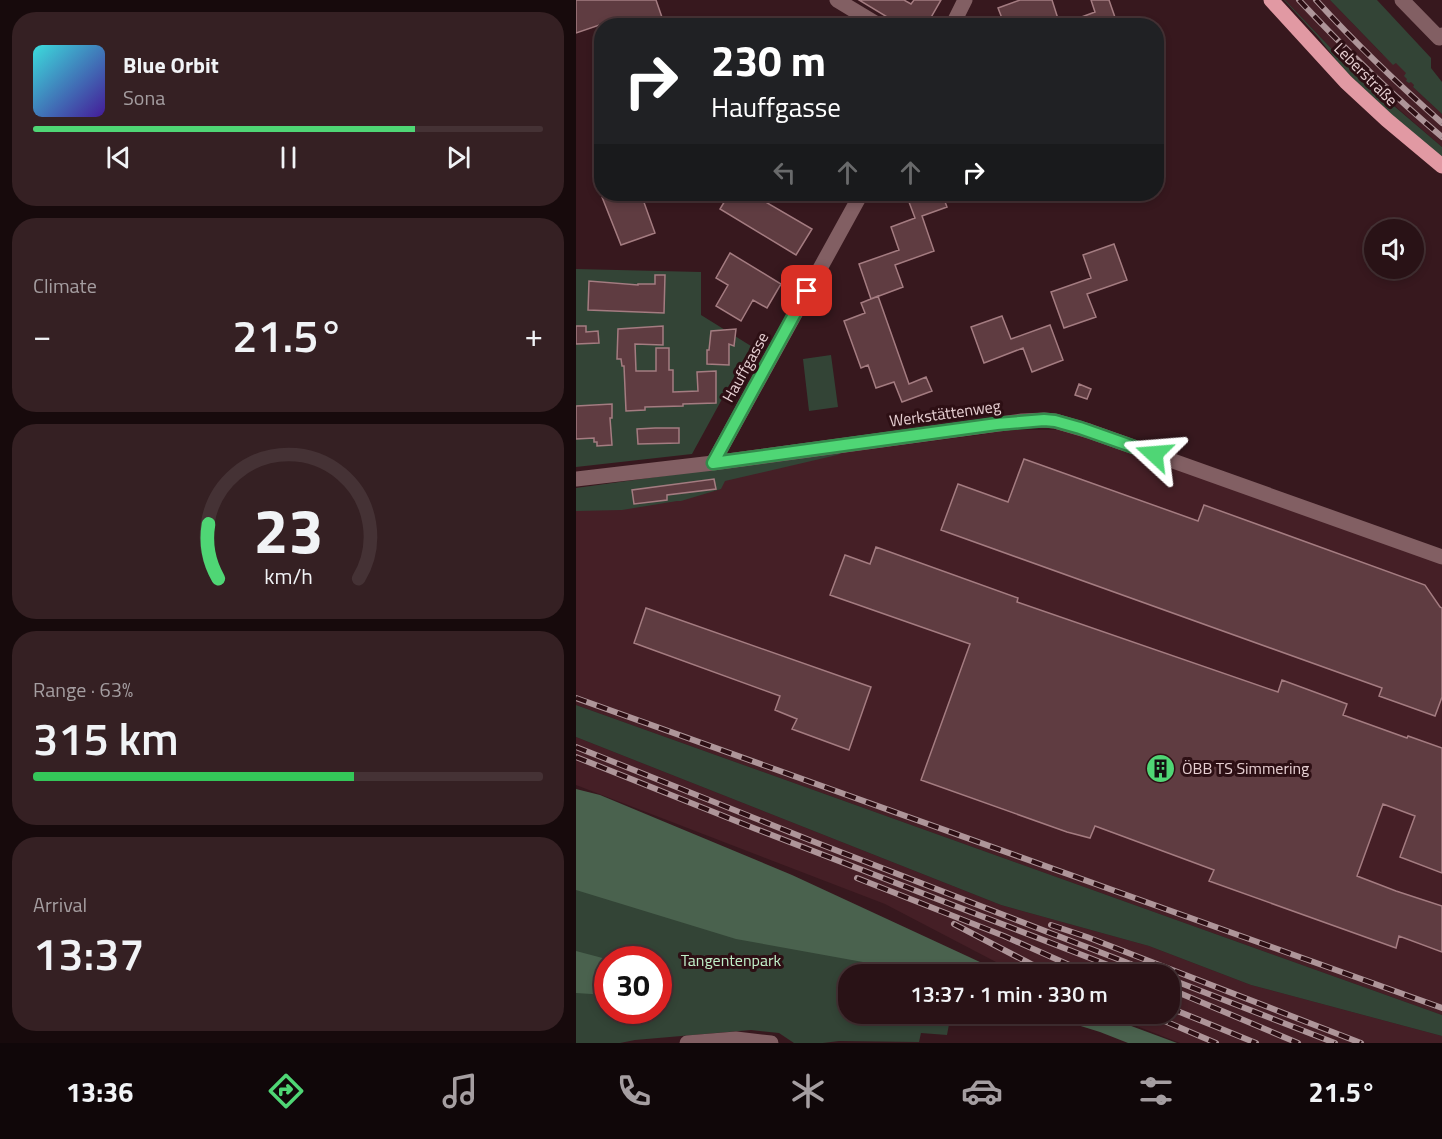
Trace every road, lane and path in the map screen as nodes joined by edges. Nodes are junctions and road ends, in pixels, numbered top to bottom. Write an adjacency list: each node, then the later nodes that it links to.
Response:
1 (837, 0): 5 (street)
2 (965, 0): 6 (street)
3 (1271, 0): 8 (main road, Leberstraße)
4 (1402, 0): 7 (street)
5 (867, 18)
6 (956, 18)
7 (1440, 37)
8 (1442, 166)
9 (857, 201): 10 (street, Hauffgasse)
10 (713, 463): 11 (street, Werkstättenweg); 12 (street, Werkstättenweg)
11 (576, 479)
12 (1442, 556)
13 (687, 1043): 14 (street)
14 (771, 1043)

